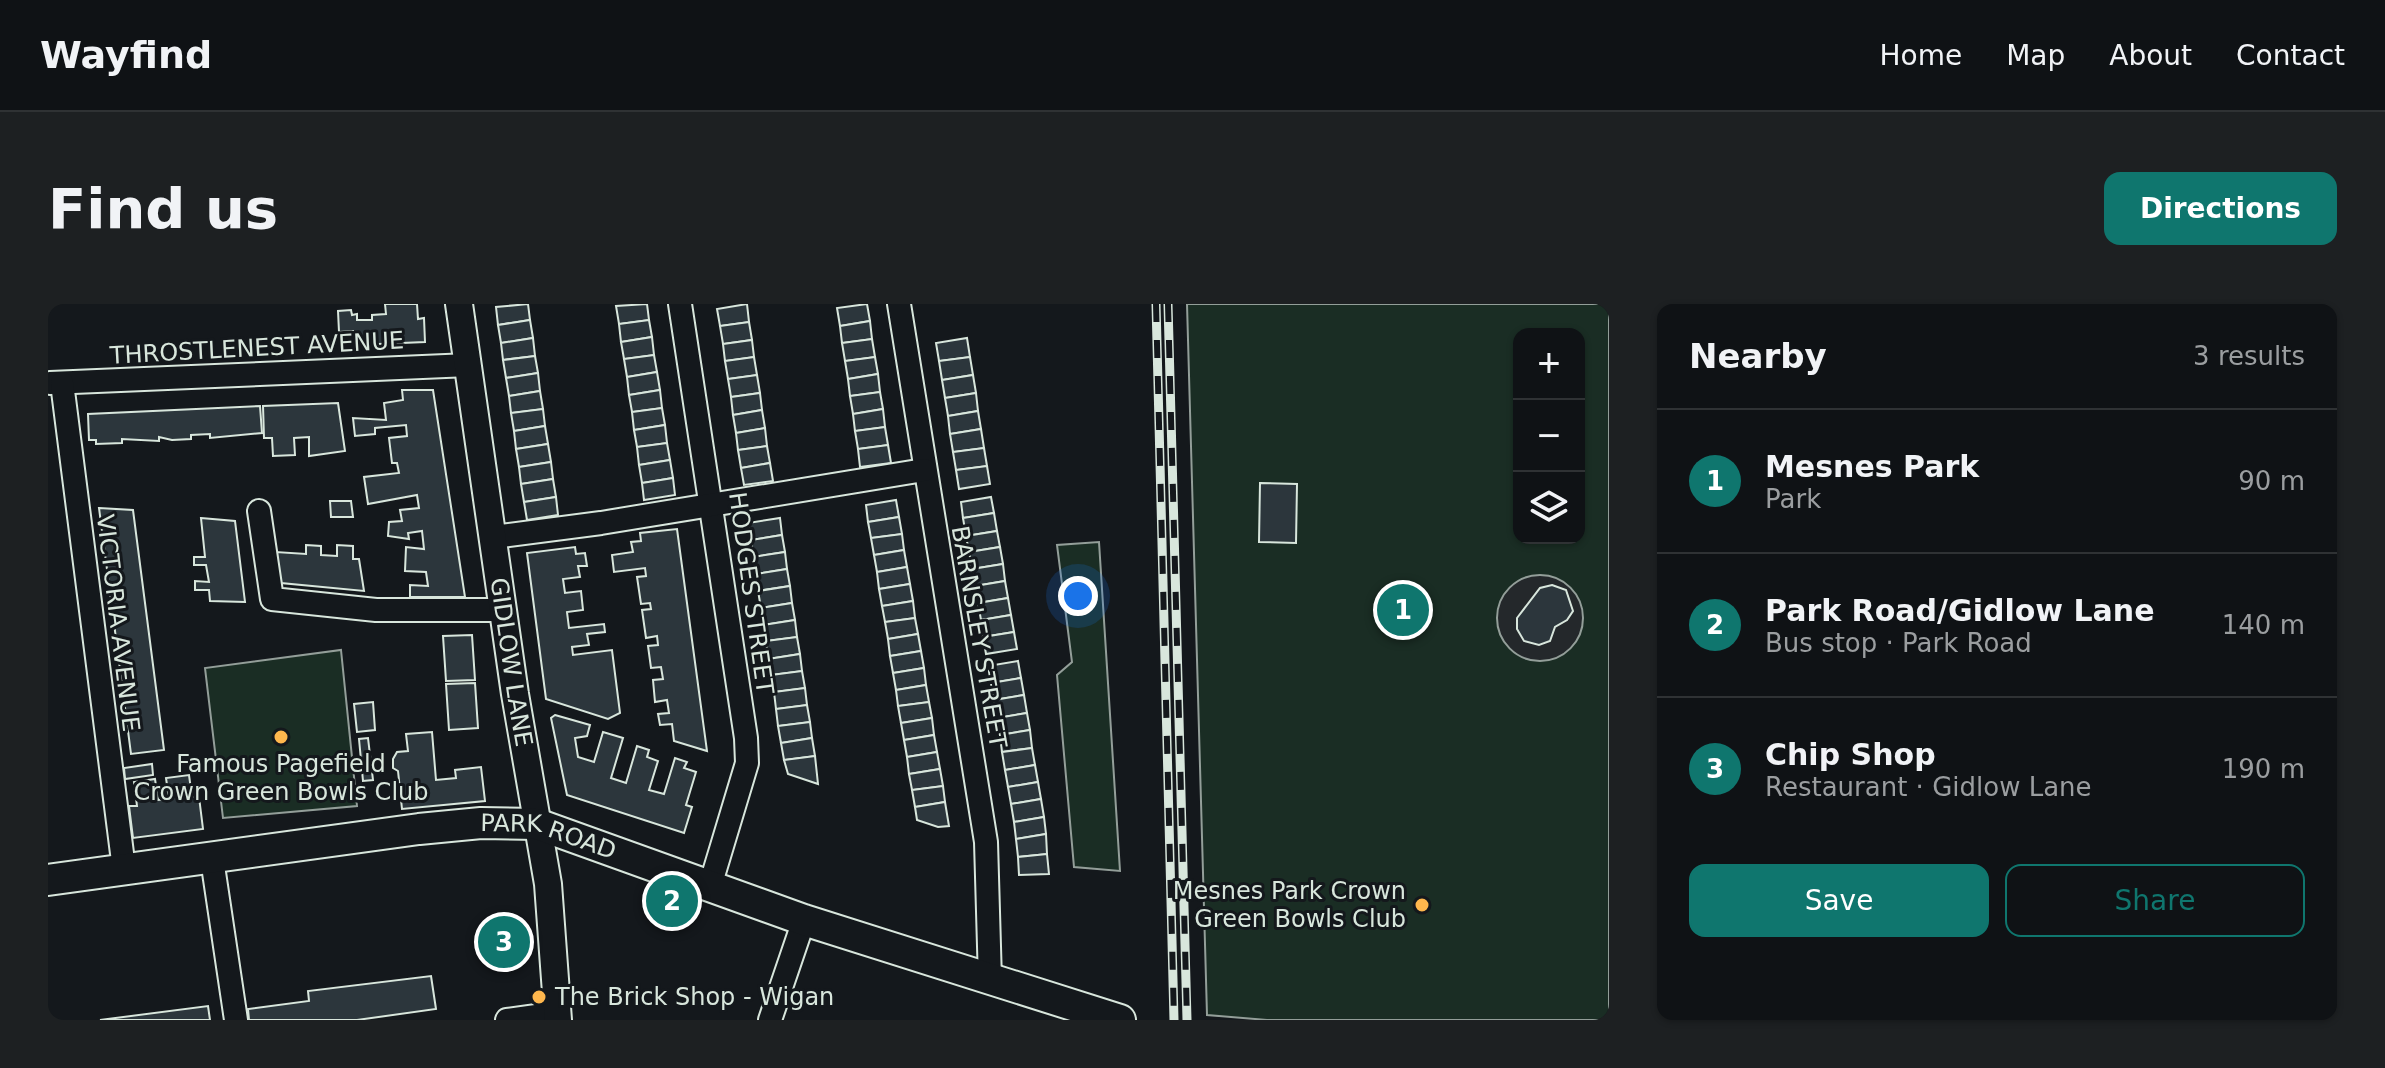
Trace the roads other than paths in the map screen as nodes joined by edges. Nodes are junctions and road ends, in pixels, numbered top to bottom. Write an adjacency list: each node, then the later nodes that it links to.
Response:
1 (459, 304): 4 (street, GIDLOW LANE)
2 (680, 304): 7 (street, HODGES STREET)
3 (899, 304): 6 (street, BARNSLEY STREET)
4 (469, 365): 5 (street, THROSTLENEST AVENUE); 9 (street, GIDLOW LANE)
5 (55, 383): 13 (street, VICTORIA AVENUE)
6 (924, 470): 7 (street); 17 (street, BARNSLEY STREET)
7 (713, 504): 9 (street); 15 (street, HODGES STREET)
8 (259, 511): 10 (street)
9 (493, 537): 10 (street, GIDLOW LANE)
10 (503, 610): 11 (street, GIDLOW LANE)
11 (537, 824): 12 (main road, PARK ROAD); 15 (main road, PARK ROAD); 18 (street, GIDLOW LANE)
12 (212, 859): 13 (main road, PARK ROAD); 19 (street)
13 (124, 869): 14 (main road, PARK ROAD)
14 (48, 880)
15 (710, 886): 16 (main road, PARK ROAD)
16 (804, 920): 17 (main road, PARK ROAD); 21 (street)
17 (990, 981): 22 (main road, PARK ROAD)
18 (558, 1016): 20 (street)
19 (236, 1020)
20 (507, 1020)
21 (770, 1020)
22 (1120, 1020)

